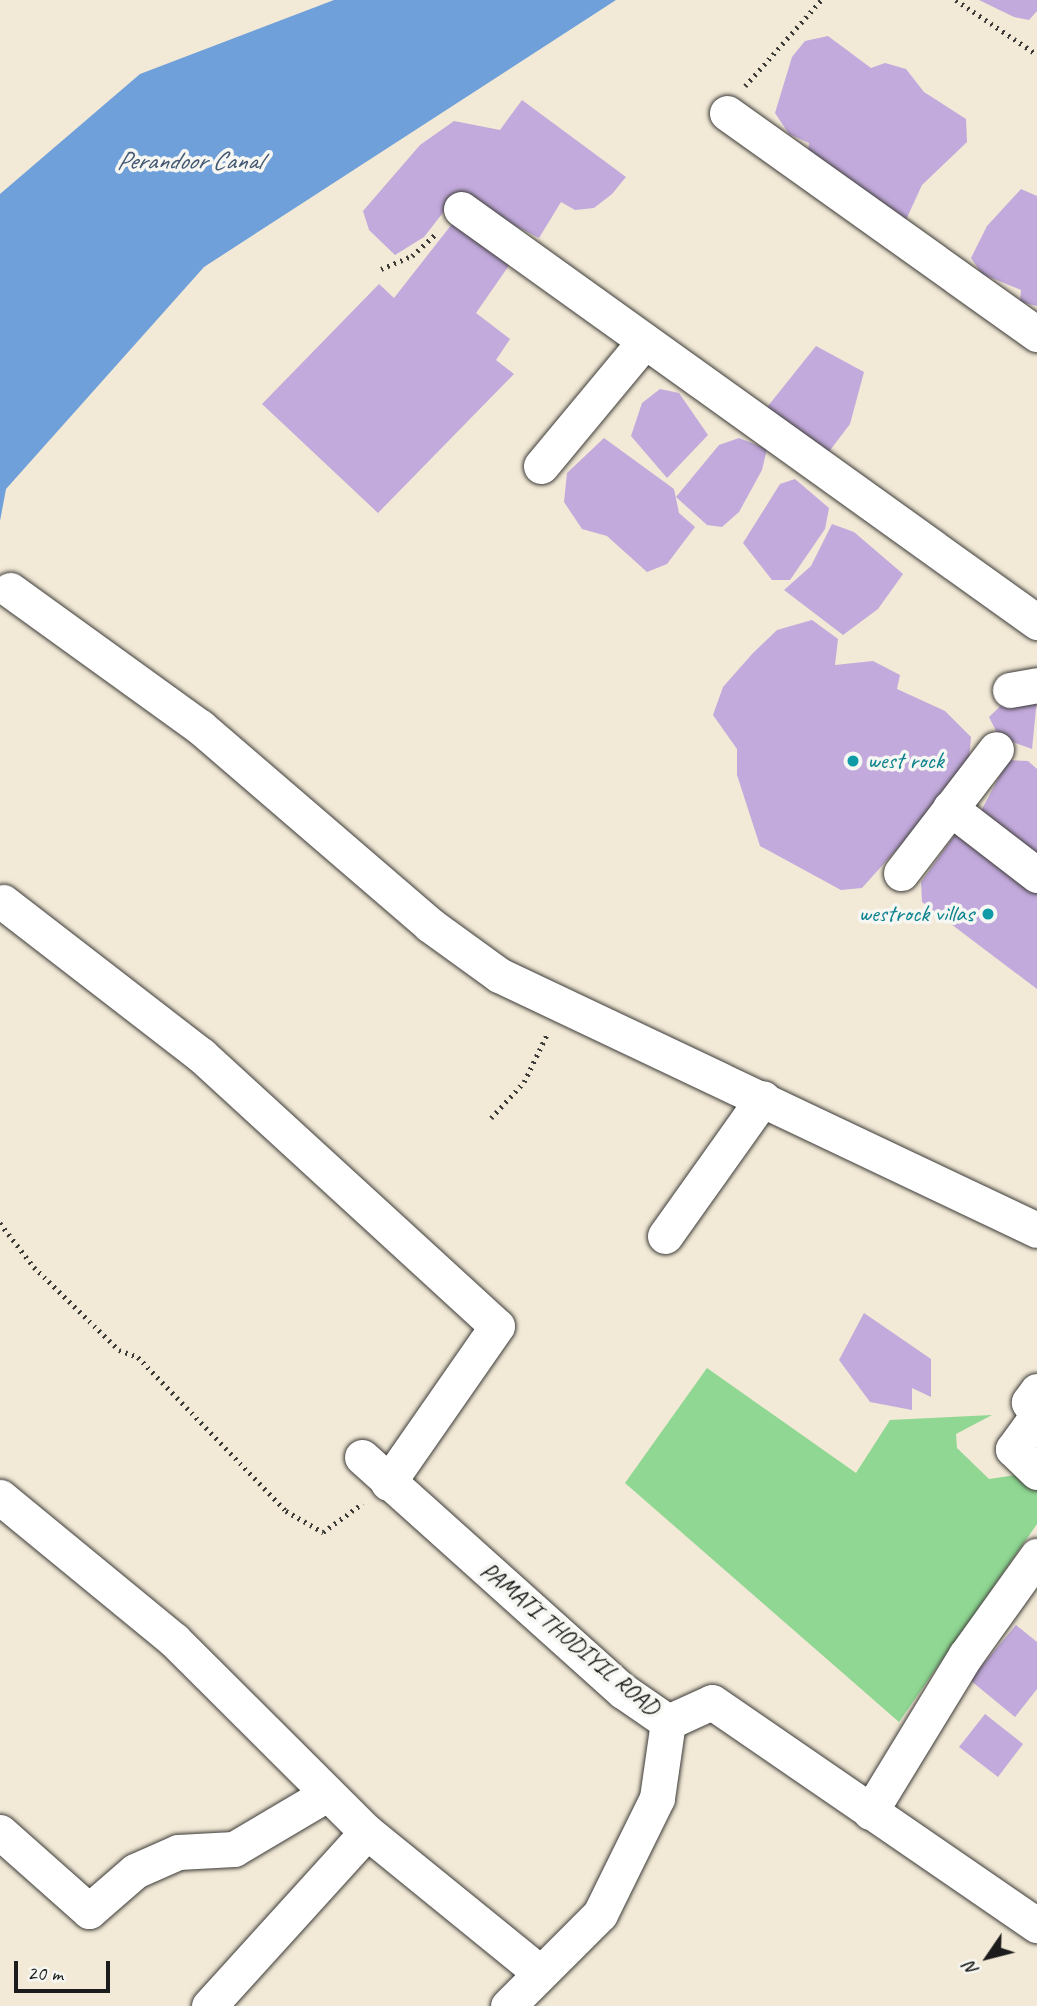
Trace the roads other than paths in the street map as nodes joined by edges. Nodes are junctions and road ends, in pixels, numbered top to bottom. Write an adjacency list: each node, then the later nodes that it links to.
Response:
1 (727, 113): 3 (street)
2 (461, 209): 4 (street)
3 (1037, 334)
4 (644, 342): 5 (street); 7 (street)
5 (541, 466)
6 (10, 590): 13 (street)
7 (1037, 622)
8 (996, 749): 9 (street)
9 (950, 808): 10 (street); 11 (street)
10 (901, 873)
11 (1037, 874)
12 (3, 902): 19 (street)
13 (763, 1098): 14 (street); 15 (street)
14 (1037, 1230)
15 (665, 1236)
16 (1037, 1391): 18 (street)
17 (362, 1457): 19 (street, PAMATI THODIYIL ROAD)
18 (1037, 1472)
19 (388, 1483): 22 (street, PAMATI THODIYIL ROAD)
20 (0, 1497): 23 (street)
21 (1037, 1556): 24 (street)
22 (668, 1722): 24 (street, PAMATI THODIYIL ROAD); 28 (street)
23 (327, 1794): 25 (street); 26 (street)
24 (870, 1812): 27 (street, PAMATI THODIYIL ROAD)
25 (0, 1832)
26 (368, 1832): 28 (street); 29 (street)
27 (1037, 1925)
28 (537, 1970): 30 (street)
29 (209, 2006)
30 (508, 2006)

